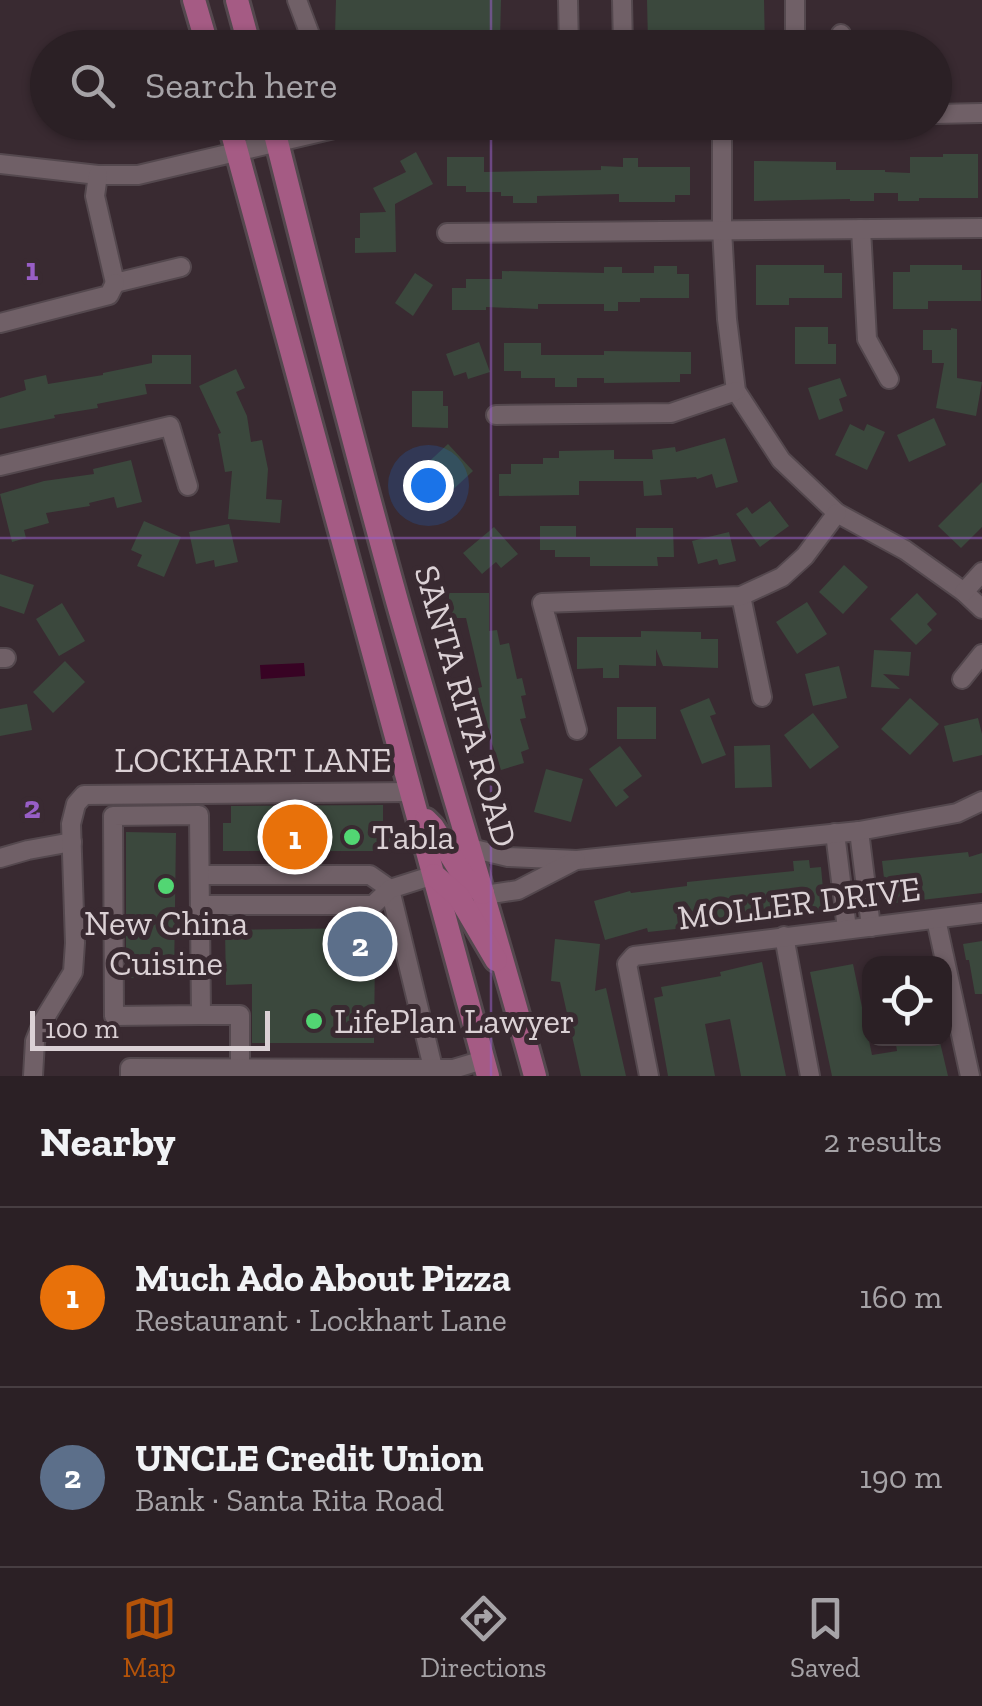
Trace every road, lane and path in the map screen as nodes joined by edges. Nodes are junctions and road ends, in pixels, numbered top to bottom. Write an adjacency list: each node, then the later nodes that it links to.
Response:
1 (194, 0): 7 (main road)
2 (236, 0): 8 (main road)
3 (296, 0): 9 (street)
4 (568, 0): 10 (street)
5 (622, 0): 11 (street)
6 (795, 0): 12 (street)
7 (203, 30)
8 (245, 30)
9 (308, 30)
10 (568, 30)
11 (623, 30)
12 (795, 30)
13 (982, 113): 14 (street)
14 (952, 114)
15 (233, 140): 19 (main road, SANTA RITA ROAD)
16 (259, 140): 19 (street)
17 (276, 140): 37 (main road, SANTA RITA ROAD)
18 (722, 140): 24 (street)
19 (236, 152): 21 (street); 39 (main road, SANTA RITA ROAD)
20 (0, 164): 21 (street)
21 (98, 175): 27 (street)
22 (982, 228): 23 (street)
23 (862, 229): 24 (street); 29 (street)
24 (722, 230): 25 (street); 30 (street)
25 (447, 233)
26 (180, 267): 27 (street)
27 (115, 283): 28 (street)
28 (0, 322)
29 (889, 379)
30 (736, 392): 31 (street); 34 (street)
31 (496, 416)
32 (0, 466): 33 (street)
33 (188, 486)
34 (837, 513): 36 (street); 38 (street)
35 (982, 572): 36 (street)
36 (964, 592): 40 (street)
37 (396, 596): 39 (main road); 50 (main road, SANTA RITA ROAD)
38 (741, 596): 43 (street); 44 (street)
39 (361, 606): 45 (main road, SANTA RITA ROAD)
40 (982, 609)
41 (982, 654): 42 (street)
42 (962, 679)
43 (762, 697)
44 (577, 730)
45 (413, 801): 49 (street, LOCKHART LANE); 54 (main road, SANTA RITA ROAD); 56 (main road)
46 (982, 802): 47 (street)
47 (858, 831): 48 (street); 60 (street)
48 (835, 834): 52 (street); 61 (street)
49 (72, 842): 51 (street); 68 (street)
50 (470, 848): 52 (street); 56 (main road, SANTA RITA ROAD)
51 (0, 858)
52 (577, 860): 56 (street)
53 (200, 875): 55 (street); 57 (street); 64 (street)
54 (434, 875): 55 (street); 63 (main road); 65 (main road, SANTA RITA ROAD)
55 (390, 889): 57 (street); 67 (street)
56 (485, 895): 63 (main road, SANTA RITA ROAD)
57 (200, 905): 64 (street)
58 (982, 913): 59 (street, MOLLER DRIVE)
59 (936, 919): 60 (street, MOLLER DRIVE); 73 (street)
60 (871, 927): 61 (street, MOLLER DRIVE)
61 (847, 929): 62 (street, MOLLER DRIVE)
62 (784, 936): 71 (street, MOLLER DRIVE); 72 (street)
63 (508, 980): 70 (main road, SANTA RITA ROAD)
64 (201, 1015): 66 (street)
65 (485, 1068): 67 (street)
66 (248, 1071): 67 (street); 69 (street)
67 (434, 1072)
68 (33, 1076)
69 (130, 1076)
70 (536, 1076)
71 (649, 1076)
72 (810, 1076)
73 (970, 1076)

